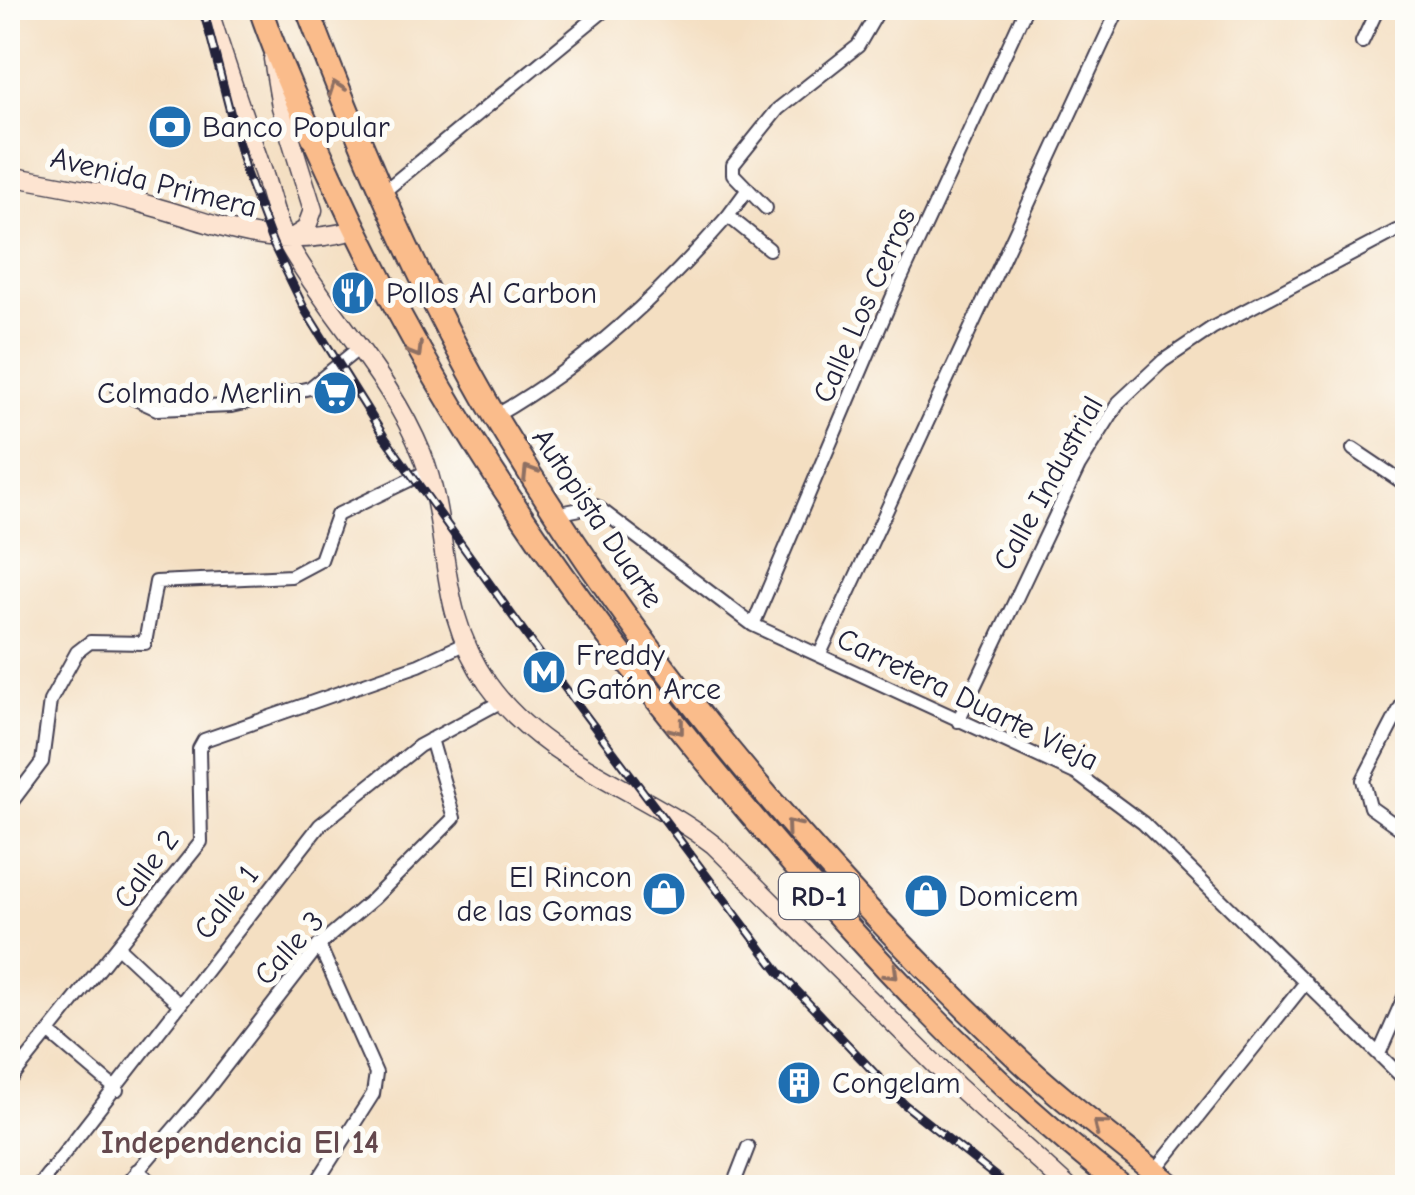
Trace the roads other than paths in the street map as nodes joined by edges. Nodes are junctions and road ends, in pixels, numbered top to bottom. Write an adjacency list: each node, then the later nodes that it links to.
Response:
1 (208, 8): 17 (street)
2 (604, 8): 12 (street)
3 (880, 8): 11 (street)
4 (1026, 8): 26 (street, Calle Los Cerros)
5 (1119, 8): 28 (street)
6 (1378, 8): 9 (street)
7 (313, 15): 12 (highway, Autopista Duarte / RD-1, one-way to 7)
8 (263, 17): 15 (highway, Autopista Duarte / RD-1); 17 (street, Avenida Primera)
9 (1362, 42)
10 (8, 176): 17 (street, Avenida Primera)
11 (748, 189): 13 (street); 14 (street)
12 (382, 193): 21 (highway, Autopista Duarte / RD-1)
13 (766, 208)
14 (728, 216): 18 (street); 21 (street)
15 (355, 230): 17 (street, Avenida Primera); 54 (highway, Autopista Duarte / RD-1, one-way to 54)
16 (1396, 231): 31 (street, Calle Industrial)
17 (286, 241): 19 (street)
18 (769, 249)
19 (359, 348): 20 (street); 23 (street)
20 (118, 390)
21 (495, 416): 25 (highway, Autopista Duarte / RD-1, one-way to 21)
22 (1354, 449): 24 (street)
23 (428, 471): 27 (street); 33 (street)
24 (1408, 486)
25 (556, 514): 26 (street, Carretera Duarte Vieja); 47 (highway, Autopista Duarte / RD-1, one-way to 25)
26 (753, 625): 28 (street, Carretera Duarte Vieja)
27 (466, 643): 30 (street); 36 (street, Calle 2)
28 (820, 654): 31 (street, Carretera Duarte Vieja)
29 (1408, 693): 34 (street)
30 (504, 700): 32 (street, Calle 1); 53 (street)
31 (958, 721): 37 (street, Carretera Duarte Vieja)
32 (431, 738): 35 (street, Calle 3); 39 (street, Calle 1)
33 (8, 807)
34 (1408, 834)
35 (318, 944): 46 (street, Calle 3); 51 (street)
36 (119, 948): 39 (street); 40 (street, Calle 2)
37 (1306, 982): 41 (street, Carretera Duarte Vieja); 47 (street)
38 (1408, 988): 41 (street)
39 (180, 1005): 44 (street, Calle 1)
40 (51, 1034): 42 (street, Calle 2); 44 (street)
41 (1378, 1054): 43 (street, Carretera Duarte Vieja)
42 (8, 1084)
43 (1408, 1084)
44 (117, 1090): 48 (street, Calle 1)
45 (748, 1147): 52 (street)
46 (137, 1170): 49 (street, Calle 3); 50 (street)
47 (1155, 1171): 55 (highway, Autopista Duarte / RD-1)
48 (37, 1188)
49 (123, 1188)
50 (159, 1188)
51 (313, 1188)
52 (732, 1188)
53 (1070, 1188)
54 (1124, 1188)
55 (1174, 1188)

